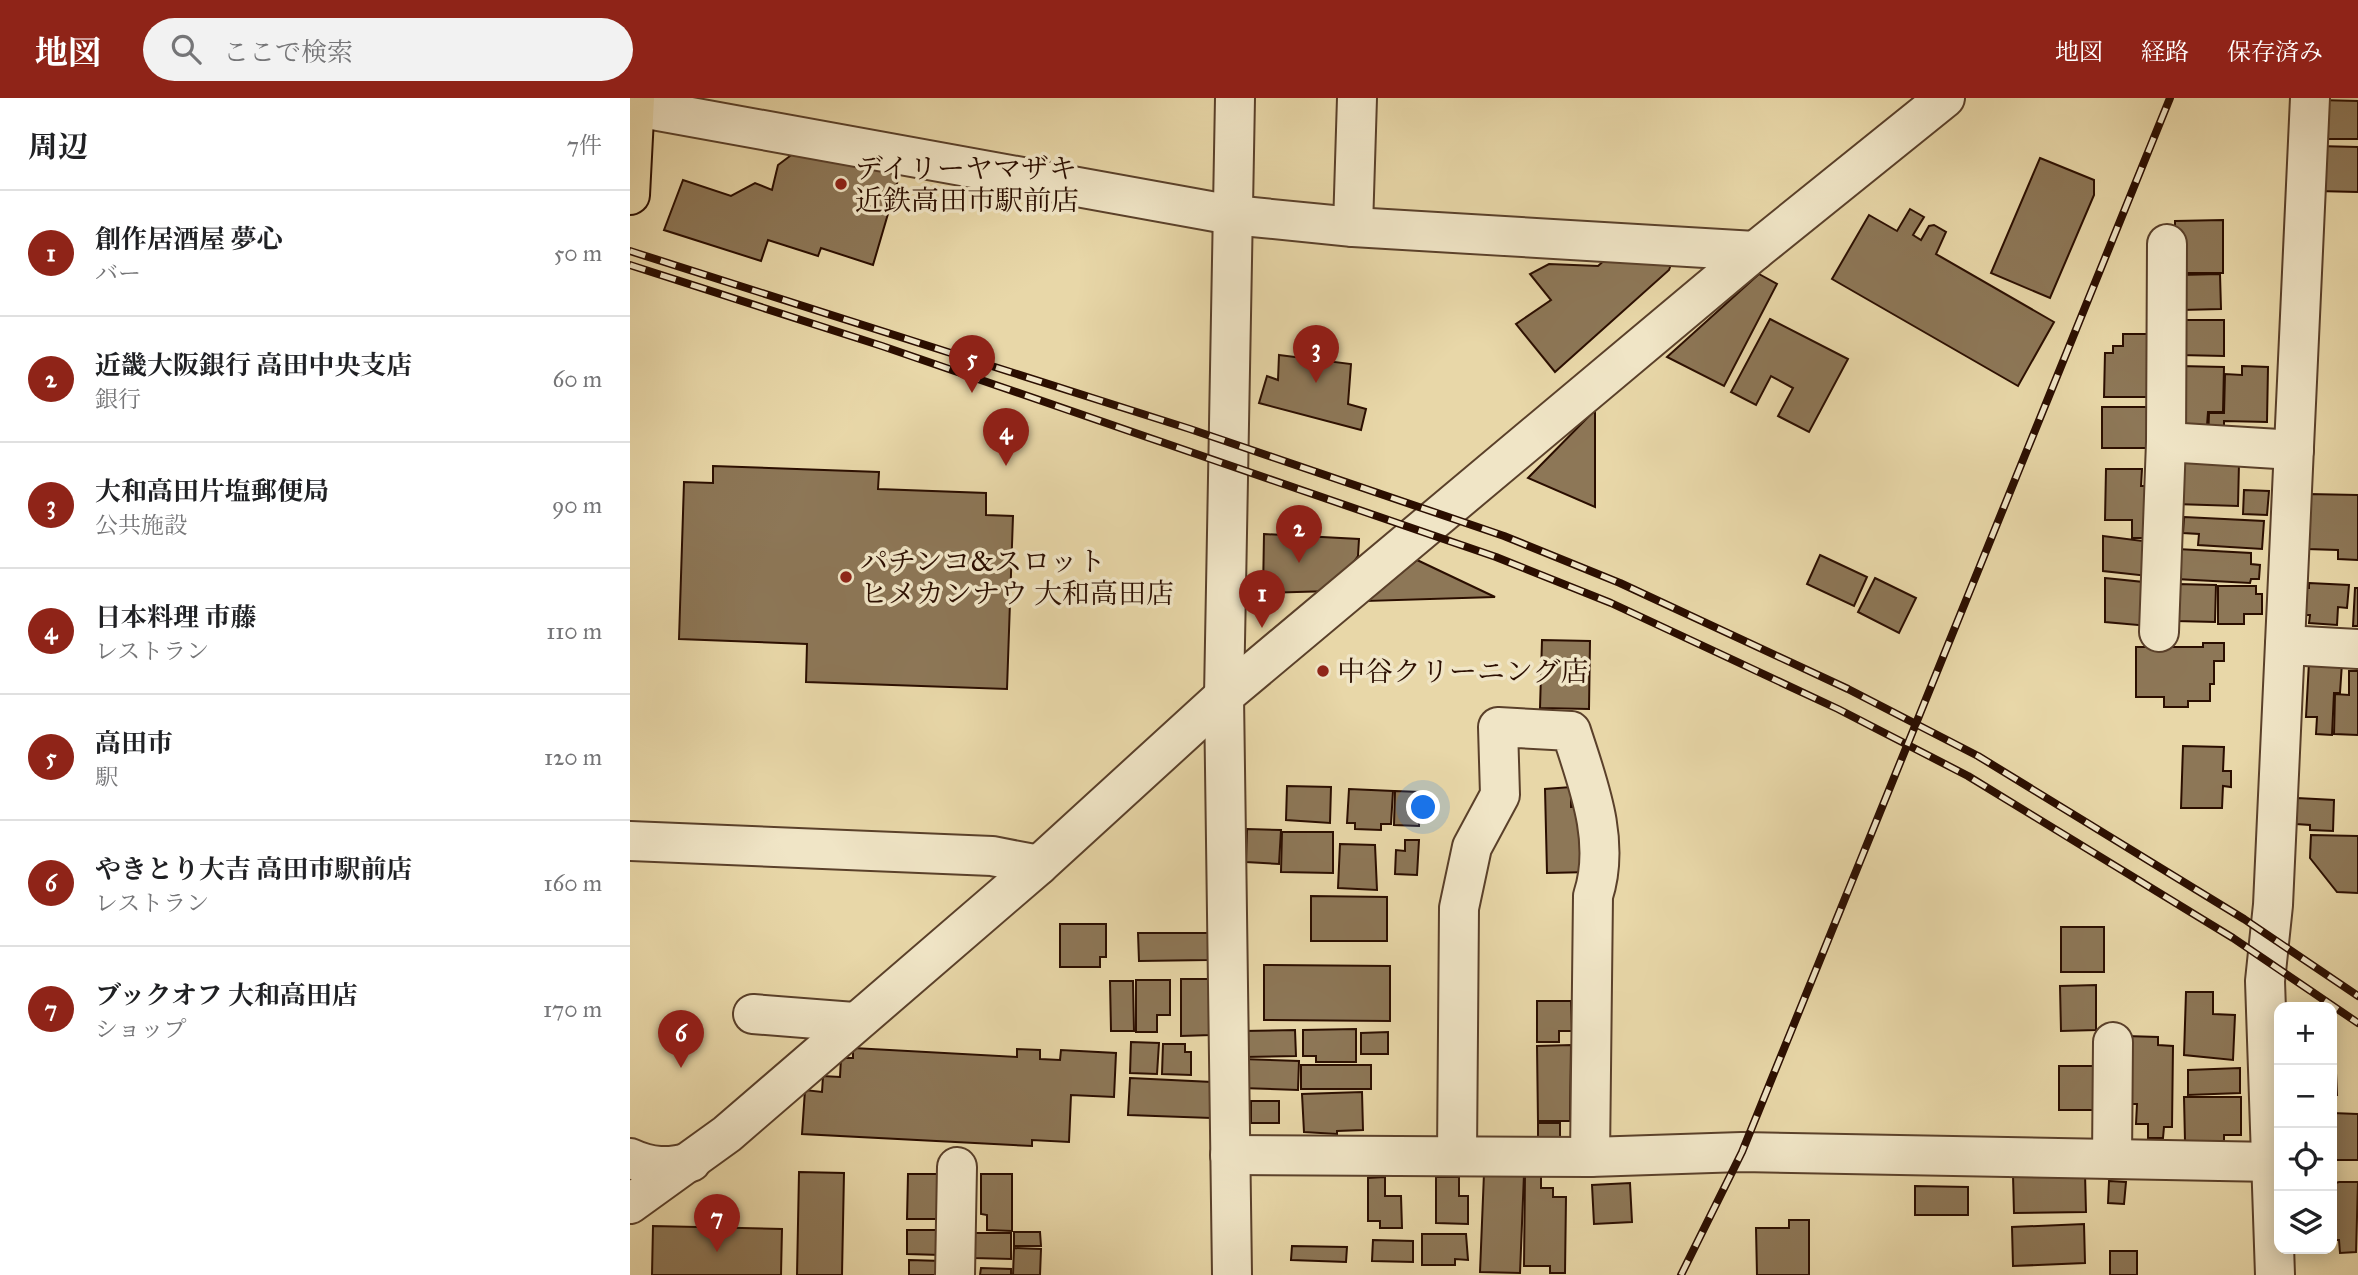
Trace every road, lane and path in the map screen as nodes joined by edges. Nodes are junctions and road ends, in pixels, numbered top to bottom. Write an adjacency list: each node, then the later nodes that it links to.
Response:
1 (1236, 98): 7 (street)
2 (1357, 98): 8 (street)
3 (1945, 98): 10 (street)
4 (2310, 98): 12 (street)
5 (633, 104): 6 (highway); 7 (street)
6 (630, 195)
7 (1232, 215): 8 (street); 16 (street)
8 (1353, 227): 10 (street)
9 (2167, 244): 11 (street)
10 (1755, 251): 16 (street)
11 (2166, 442): 12 (street); 13 (street)
12 (2294, 450): 14 (street)
13 (2159, 632)
14 (2285, 645): 15 (street); 28 (street)
15 (2358, 649)
16 (1224, 696): 18 (street); 22 (street)
17 (630, 842): 18 (street)
18 (1039, 865): 20 (street)
19 (752, 1014): 20 (street)
20 (854, 1022): 27 (street)
21 (2113, 1042): 26 (street)
22 (1230, 1155): 23 (street); 32 (street)
23 (1457, 1155): 24 (street); 24 (street)
24 (1590, 1157): 26 (street)
25 (630, 1158): 27 (street)
26 (2112, 1159): 28 (street)
27 (691, 1162): 30 (street)
28 (2273, 1162): 33 (street)
29 (957, 1167): 31 (street)
30 (630, 1204)
31 (955, 1275)
32 (1232, 1275)
33 (2275, 1275)

